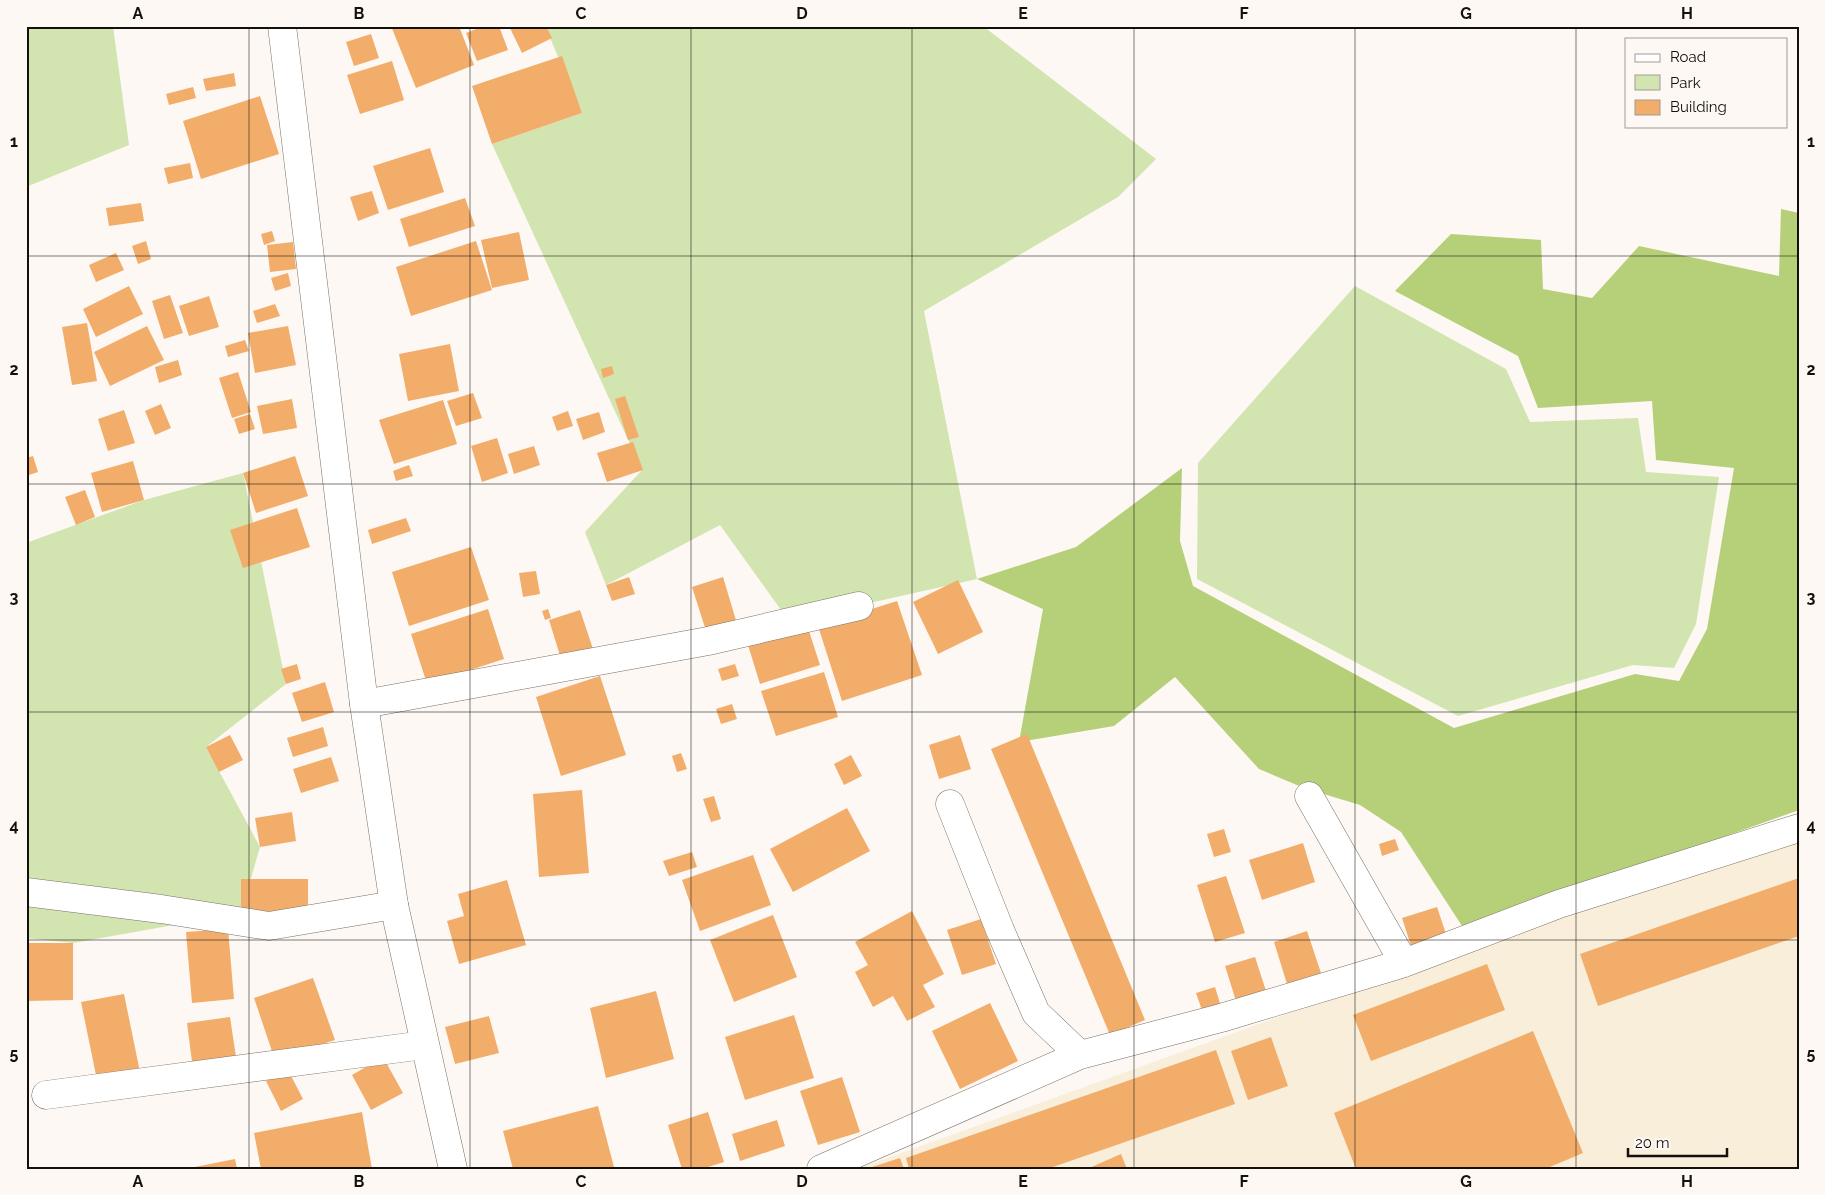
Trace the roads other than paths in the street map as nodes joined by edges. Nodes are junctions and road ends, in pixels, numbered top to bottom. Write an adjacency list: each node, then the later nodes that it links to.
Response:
1 (282, 26): 3 (street)
2 (859, 606): 3 (street)
3 (364, 704): 8 (street)
4 (1309, 796): 9 (street)
5 (950, 804): 11 (street)
6 (1799, 828): 9 (street)
7 (26, 892): 8 (street)
8 (394, 905): 10 (street)
9 (1404, 963): 11 (street)
10 (424, 1045): 12 (street); 13 (street)
11 (1080, 1055): 14 (street)
12 (46, 1095)
13 (453, 1169)
14 (821, 1169)

